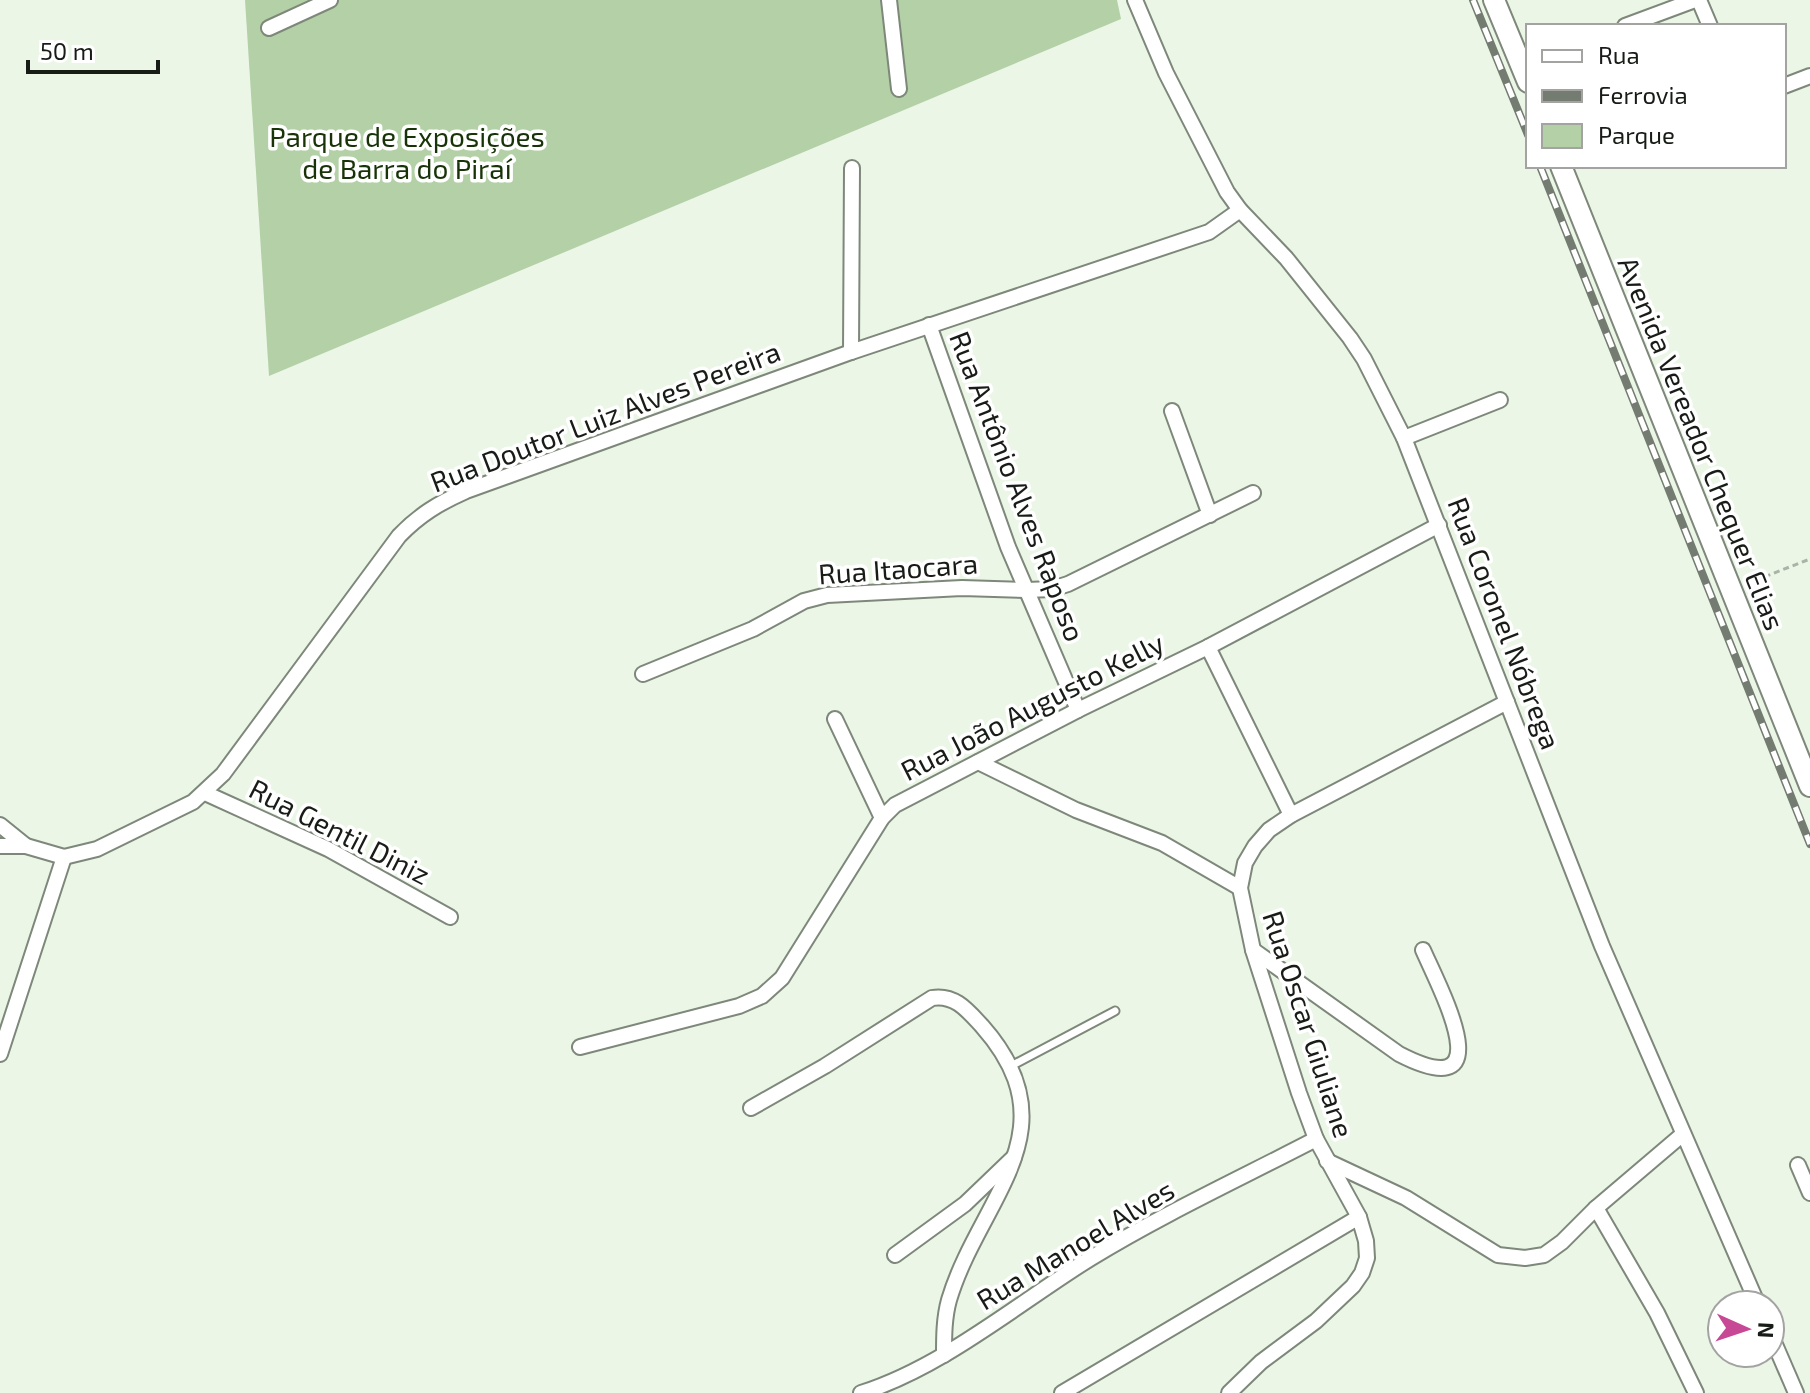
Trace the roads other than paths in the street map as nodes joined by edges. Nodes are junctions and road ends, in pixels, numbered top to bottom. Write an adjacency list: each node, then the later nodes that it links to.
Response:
1 (330, 0): 8 (street)
2 (889, 0): 12 (street)
3 (1135, 0): 15 (street, Rua Coronel Nóbrega)
4 (1494, 0): 9 (main road)
5 (1697, 0): 6 (street); 7 (street)
6 (1631, 24)
7 (1709, 24)
8 (269, 28)
9 (1526, 70)
10 (1810, 76): 11 (street)
11 (1786, 85)
12 (899, 89)
13 (852, 168): 17 (street)
14 (1562, 168): 31 (main road, Avenida Vereador Chequer Elias)
15 (1240, 210): 16 (street, Rua Doutor Luiz Alves Pereira); 20 (street, Rua Coronel Nóbrega)
16 (929, 325): 17 (street, Rua Doutor Luiz Alves Pereira); 24 (street, Rua Antônio Alves Raposo)
17 (851, 352): 32 (street, Rua Doutor Luiz Alves Pereira)
18 (1500, 400): 20 (street)
19 (1172, 411): 22 (street)
20 (1404, 438): 23 (street, Rua Coronel Nóbrega)
21 (1253, 493): 22 (street, Rua Itaocara)
22 (1210, 515): 24 (street, Rua Itaocara)
23 (1439, 525): 25 (street, Rua João Augusto Kelly); 27 (street, Rua Coronel Nóbrega)
24 (1027, 590): 26 (street, Rua Itaocara); 28 (street, Rua Antônio Alves Raposo)
25 (1208, 647): 28 (street, Rua João Augusto Kelly); 33 (street)
26 (643, 674)
27 (1507, 702): 33 (street, Rua Oscar Giuliane); 48 (street, Rua Coronel Nóbrega)
28 (1078, 710): 30 (street, Rua João Augusto Kelly)
29 (835, 719): 34 (street)
30 (978, 762): 34 (street, Rua João Augusto Kelly); 39 (street)
31 (1810, 786)
32 (205, 793): 38 (street, Rua Doutor Luiz Alves Pereira); 40 (street, Rua Gentil Diniz)
33 (1291, 815): 39 (street, Rua Oscar Giuliane)
34 (882, 818): 44 (street, Rua João Augusto Kelly)
35 (0, 825): 37 (street)
36 (0, 846): 37 (street)
37 (26, 846): 38 (street)
38 (64, 857): 45 (street)
39 (1240, 888): 41 (street, Rua Oscar Giuliane)
40 (450, 917)
41 (1253, 950): 42 (street); 49 (street, Rua Oscar Giuliane)
42 (1423, 950)
43 (1115, 1011): 46 (lane)
44 (580, 1047)
45 (0, 1054)
46 (1011, 1066): 47 (street); 50 (street)
47 (751, 1108)
48 (1683, 1134): 54 (street); 57 (street, Rua Coronel Nóbrega)
49 (1316, 1139): 51 (street, Rua Oscar Giuliane); 58 (street, Rua Manoel Alves)
50 (1017, 1154): 56 (street); 58 (street)
51 (1327, 1161): 54 (street); 55 (street, Rua Oscar Giuliane)
52 (1798, 1165): 53 (street)
53 (1810, 1193)
54 (1596, 1208): 63 (street)
55 (1359, 1217): 61 (street); 62 (street, Rua Oscar Giuliane)
56 (895, 1255)
57 (1751, 1289)
58 (944, 1355): 60 (street, Rua Manoel Alves)
59 (1786, 1369): 64 (street)
60 (861, 1393)
61 (1062, 1393)
62 (1229, 1393)
63 (1696, 1393)
64 (1796, 1393)

